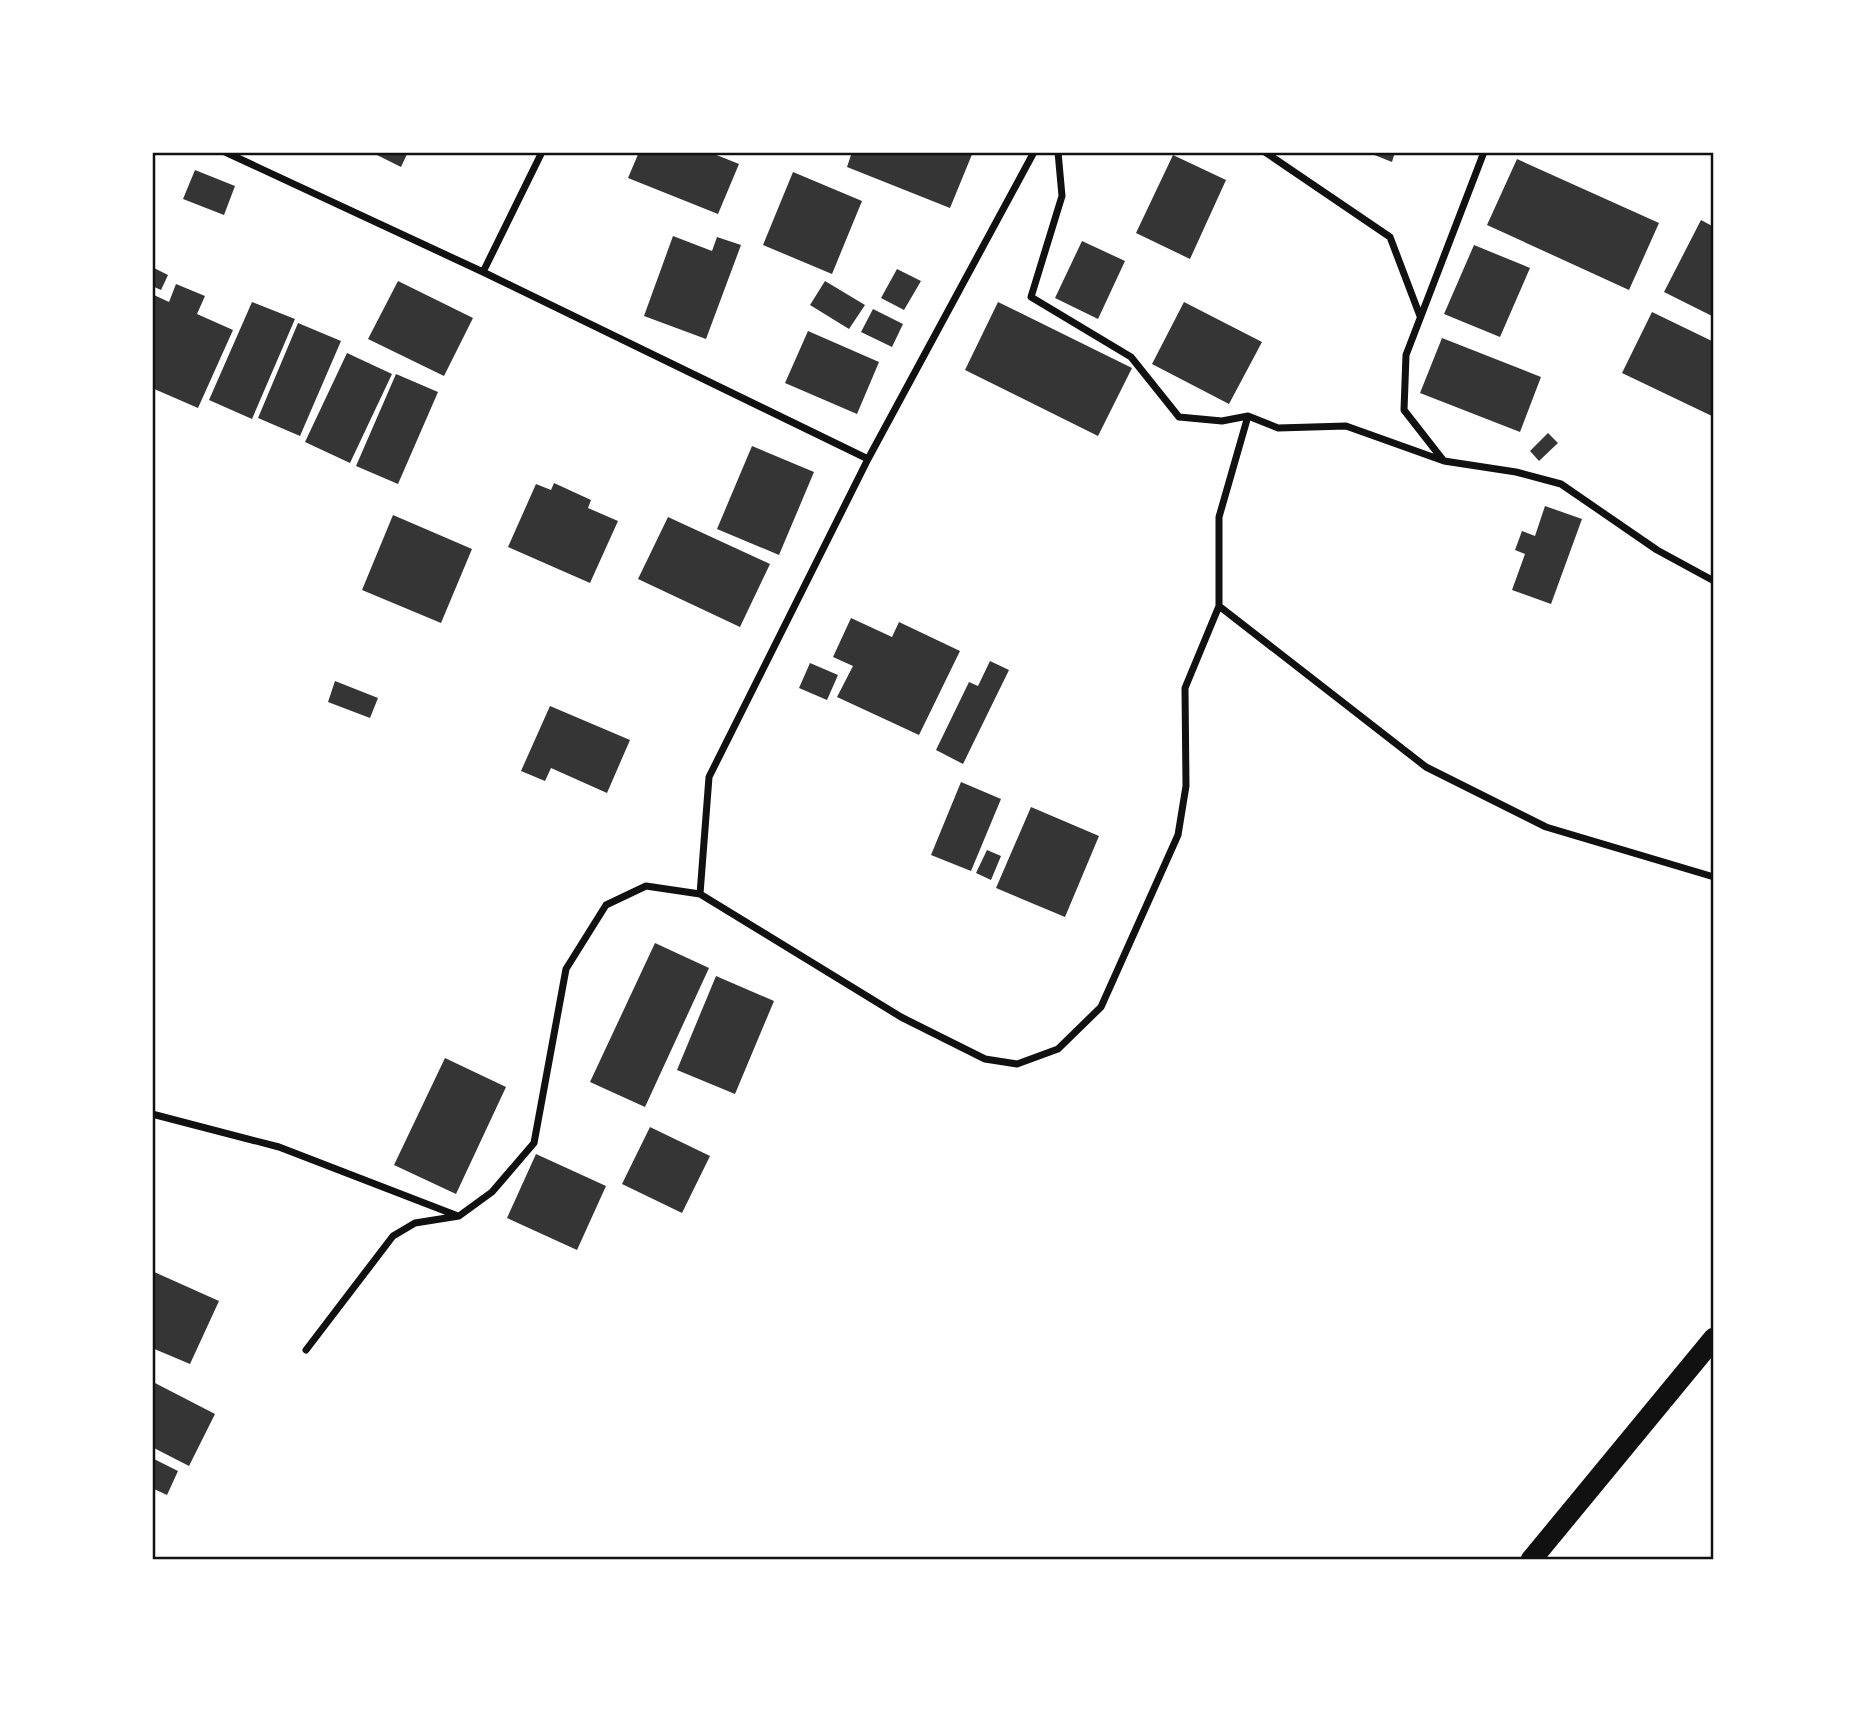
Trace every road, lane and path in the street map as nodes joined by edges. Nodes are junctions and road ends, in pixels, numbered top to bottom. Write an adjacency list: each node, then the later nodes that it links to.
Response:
1 (225, 152): 7 (street)
2 (542, 152): 7 (street)
3 (1034, 152): 10 (street)
4 (1058, 152): 9 (street)
5 (1265, 152): 8 (street)
6 (1484, 152): 8 (street)
7 (483, 272): 10 (street)
8 (1420, 316): 11 (street)
9 (1248, 415): 11 (street); 13 (street)
10 (869, 458): 15 (street)
11 (1444, 461): 12 (street)
12 (1714, 581)
13 (1219, 606): 14 (street); 15 (street)
14 (1714, 877)
15 (700, 894): 17 (street)
16 (152, 1114): 17 (street)
17 (459, 1216): 19 (street)
18 (1714, 1338): 20 (highway)
19 (306, 1350)
20 (1531, 1560)

